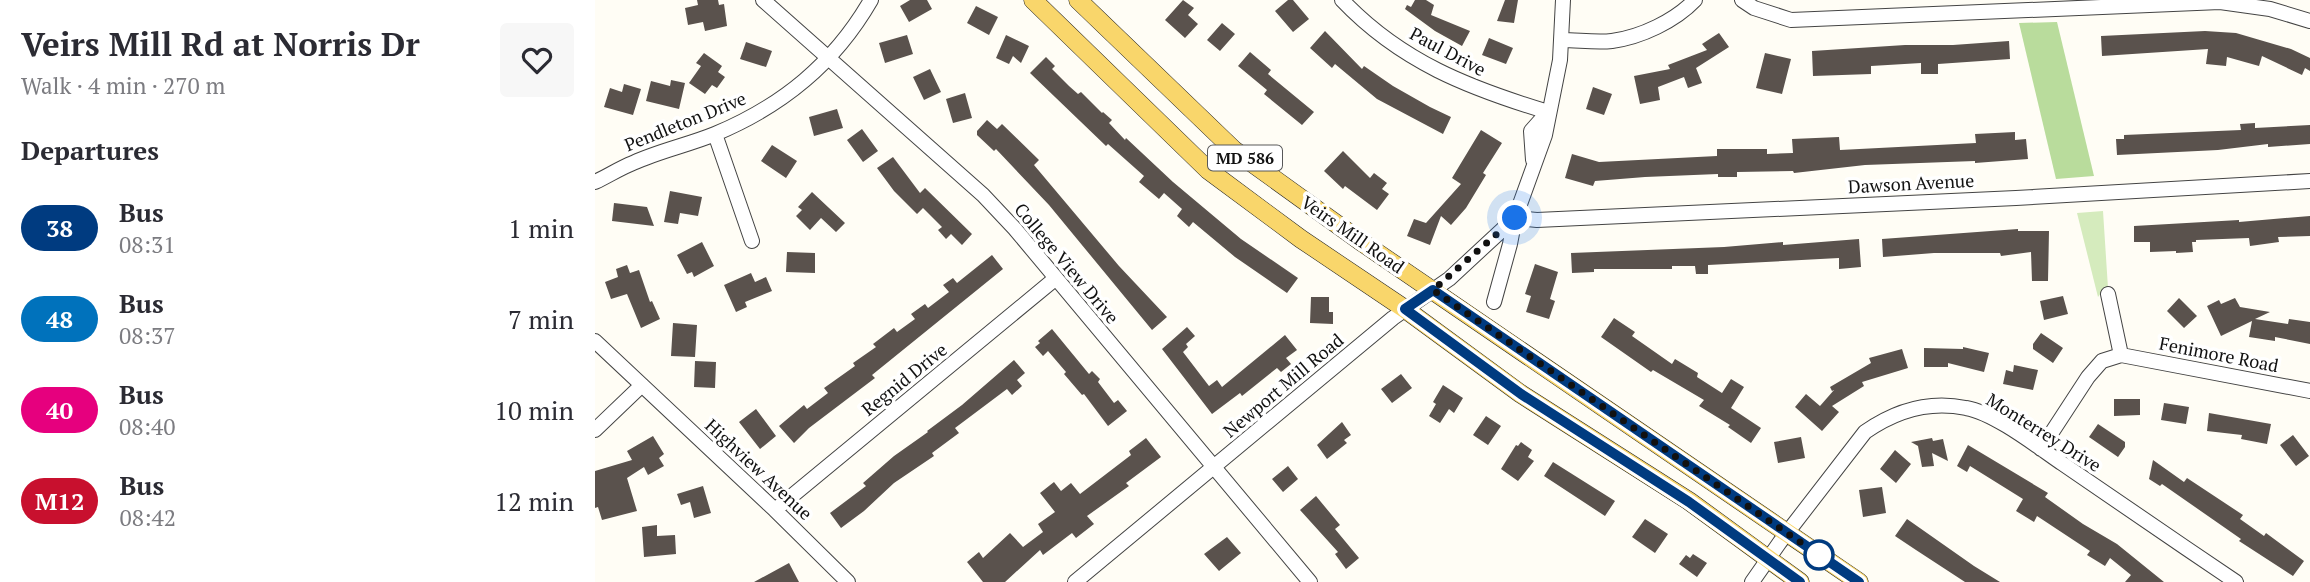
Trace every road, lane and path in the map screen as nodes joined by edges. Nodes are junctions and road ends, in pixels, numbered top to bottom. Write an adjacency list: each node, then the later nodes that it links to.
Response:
1 (763, 0): 11 (street, College View Drive)
2 (871, 0): 11 (street, Pendleton Drive)
3 (1033, 0): 22 (main road, Veirs Mill Road / MD 586)
4 (1078, 0): 19 (main road, Veirs Mill Road / MD 586)
5 (1342, 0): 12 (street, Paul Drive)
6 (1563, 0): 10 (street, Newport Mill Road)
7 (1695, 0): 10 (street)
8 (1742, 0): 9 (street)
9 (2310, 21)
10 (1562, 40): 12 (street, Newport Mill Road)
11 (829, 60): 13 (street, Pendleton Drive); 18 (street, College View Drive)
12 (1548, 112): 16 (street, Newport Mill Road)
13 (715, 134): 15 (street, Pendleton Drive); 17 (street)
14 (2310, 181): 16 (street, Dawson Avenue)
15 (595, 183)
16 (1515, 218): 19 (street, Newport Mill Road); 21 (street, Newport Mill Road)
17 (753, 241)
18 (1056, 278): 29 (street, College View Drive); 30 (street, Regnid Drive)
19 (1433, 290): 22 (street, Newport Mill Road); 31 (main road, Veirs Mill Road / MD 586)
20 (2108, 294): 24 (street)
21 (1494, 302)
22 (1405, 309): 29 (street, Newport Mill Road); 32 (main road, Veirs Mill Road / MD 586)
23 (595, 341): 25 (street, Highview Avenue)
24 (2120, 355): 26 (street, Fenimore Road); 28 (street)
25 (642, 385): 27 (street); 30 (street, Highview Avenue)
26 (2310, 391)
27 (595, 430)
28 (2041, 449): 31 (street, Monterrey Drive); 39 (street, Monterrey Drive)
29 (1214, 468): 34 (street, Newport Mill Road); 35 (street, College View Drive)
30 (775, 510): 33 (street, Highview Avenue)
31 (1783, 537): 32 (street, Monterrey Drive); 38 (main road, Veirs Mill Road / MD 586)
32 (1767, 559): 36 (street, Monterrey Drive); 37 (main road, Veirs Mill Road / MD 586)
33 (848, 582)
34 (1075, 582)
35 (1310, 582)
36 (1752, 582)
37 (1801, 582)
38 (1859, 582)
39 (2236, 582)

